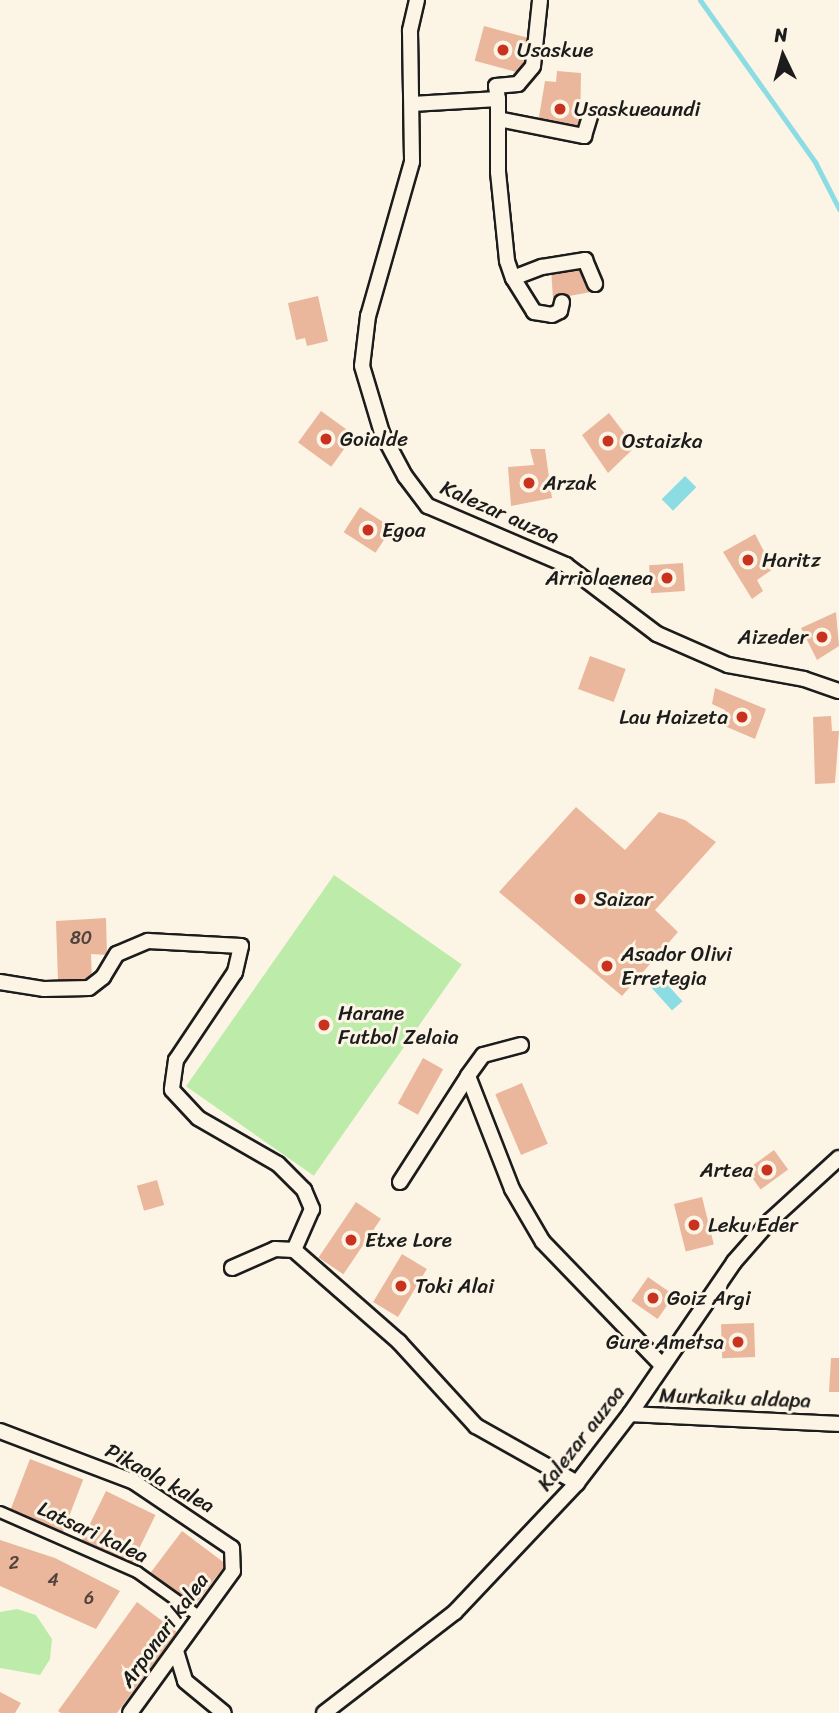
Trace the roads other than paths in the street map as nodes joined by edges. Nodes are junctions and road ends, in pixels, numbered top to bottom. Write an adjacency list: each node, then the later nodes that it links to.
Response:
1 (416, 0): 4 (street, Kalezar auzoa)
2 (540, 0): 3 (street)
3 (498, 99): 4 (street); 6 (street)
4 (412, 104): 10 (street, Kalezar auzoa)
5 (591, 113): 6 (street)
6 (498, 119): 7 (street)
7 (513, 278): 8 (street); 9 (street)
8 (595, 284)
9 (562, 302)
10 (839, 691)
11 (0, 982): 16 (street)
12 (522, 1045): 13 (street)
13 (468, 1076): 15 (street); 18 (street)
14 (839, 1158): 18 (street, Kalezar auzoa)
15 (400, 1182)
16 (294, 1250): 17 (street); 22 (street)
17 (232, 1268)
18 (661, 1364): 19 (street, Kalezar auzoa)
19 (630, 1414): 20 (street, Murkaiku aldapa); 22 (street, Kalezar auzoa)
20 (839, 1423)
21 (0, 1431): 24 (street, Pikaola kalea)
22 (577, 1483): 31 (street, Kalezar auzoa)
23 (0, 1512): 25 (street, Latsari kalea)
24 (233, 1571): 25 (street, Arponari kalea)
25 (200, 1617): 26 (street, Arponari kalea)
26 (176, 1651): 27 (street, Arponari kalea); 28 (street)
27 (154, 1681): 28 (street); 29 (street, Arponari kalea)
28 (185, 1681): 30 (street)
29 (130, 1713)
30 (224, 1713)
31 (324, 1713)

